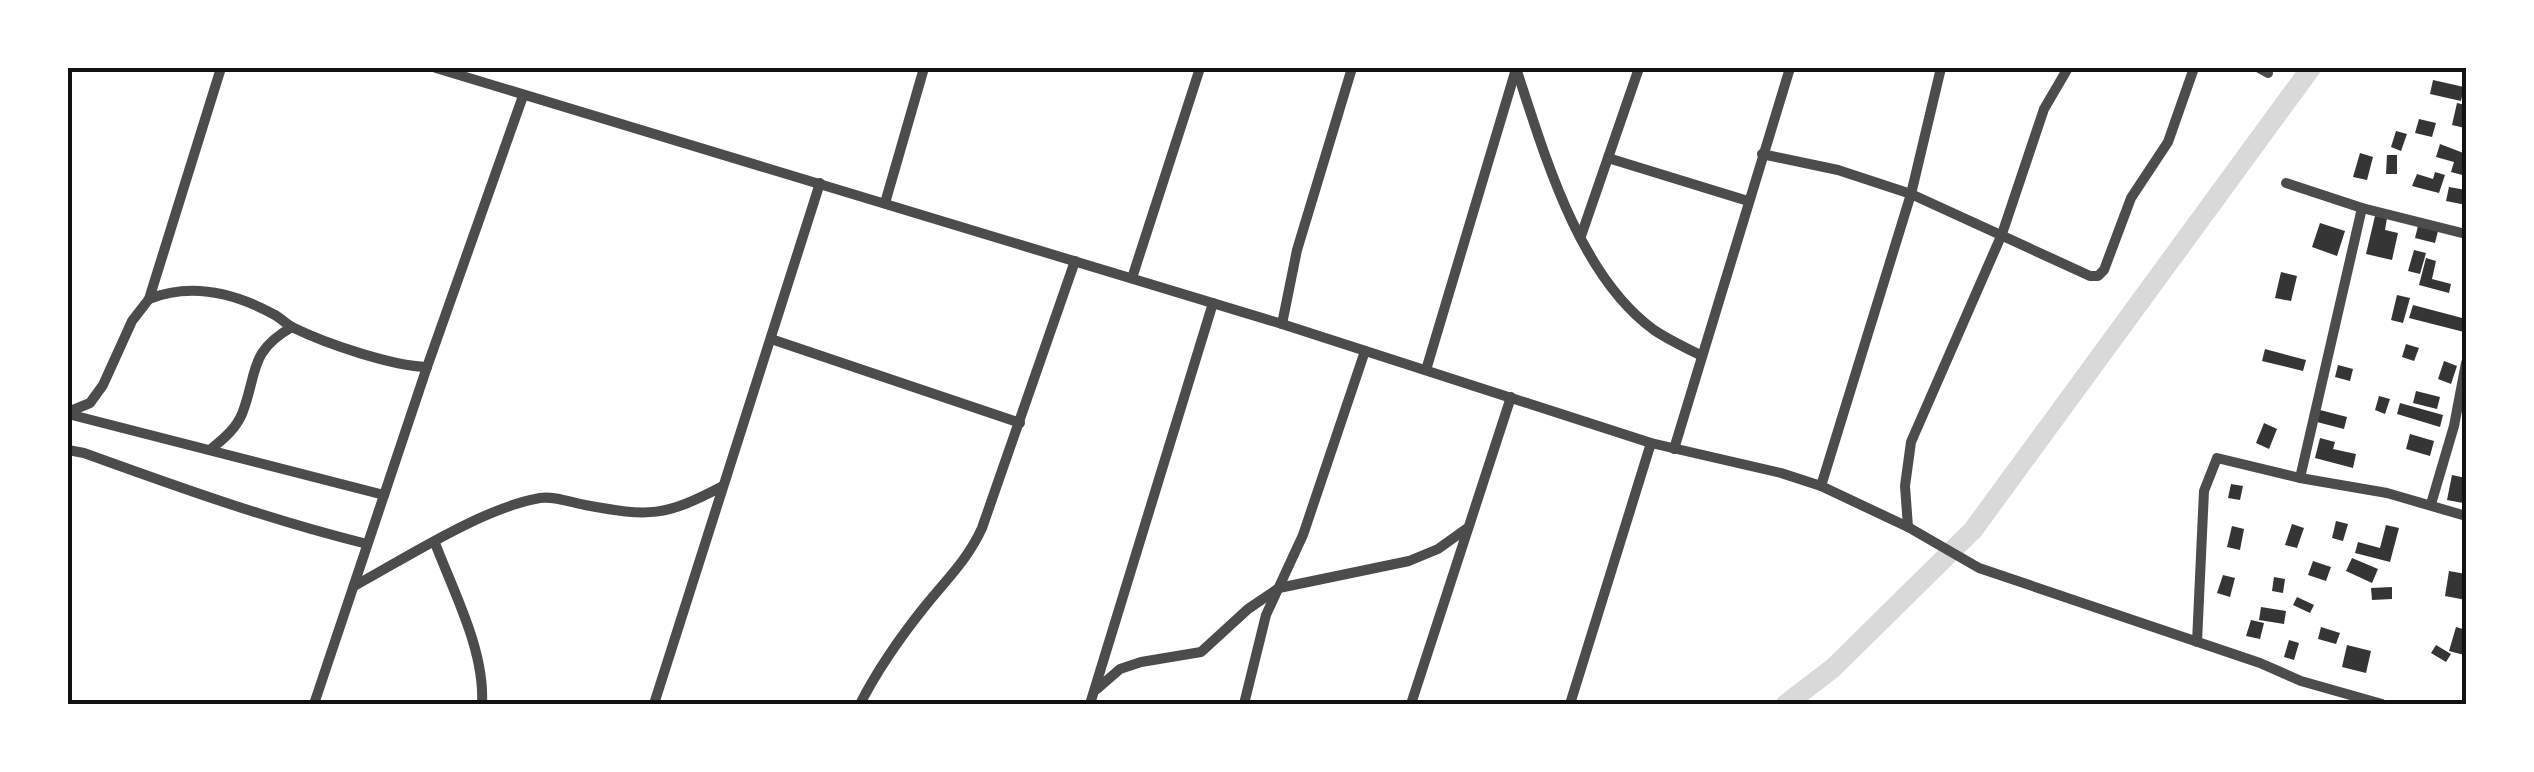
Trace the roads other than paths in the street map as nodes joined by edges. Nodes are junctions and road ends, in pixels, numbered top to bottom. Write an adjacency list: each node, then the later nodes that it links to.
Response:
1 (222, 68): 26 (street)
2 (436, 68): 12 (street)
3 (924, 68): 19 (street)
4 (1200, 68): 25 (street)
5 (1352, 68): 28 (street)
6 (1516, 68): 23 (street); 35 (street)
7 (1639, 68): 14 (street)
8 (1790, 68): 13 (street)
9 (1940, 68): 17 (street)
10 (2068, 68): 21 (street)
11 (2194, 68): 21 (street)
12 (522, 96): 16 (street); 34 (street)
13 (1762, 154): 17 (street); 18 (street)
14 (1608, 158): 18 (street); 23 (street)
15 (2286, 182): 20 (street)
16 (820, 183): 19 (street); 30 (street)
17 (1910, 194): 21 (street); 45 (street)
18 (1748, 201): 32 (street)
19 (885, 203): 24 (street)
20 (2362, 208): 22 (street); 43 (street)
21 (2002, 234): 49 (street)
22 (2466, 234)
23 (1581, 236): 32 (street)
24 (1075, 260): 25 (street); 38 (street)
25 (1132, 278): 27 (street)
26 (150, 299): 29 (street); 37 (street)
27 (1213, 303): 28 (street); 56 (street)
28 (1282, 324): 31 (street)
29 (292, 327): 34 (street); 42 (street)
30 (770, 339): 38 (street); 44 (street)
31 (1365, 350): 35 (street); 54 (street)
32 (1702, 356): 40 (street)
33 (2466, 362): 47 (street)
34 (427, 367): 46 (street)
35 (1426, 370): 36 (street)
36 (1511, 397): 39 (street); 50 (street)
37 (68, 413): 42 (street)
38 (1020, 423): 60 (street)
39 (1651, 443): 40 (street); 64 (street)
40 (1674, 449): 45 (street)
41 (68, 450): 52 (street)
42 (210, 450): 46 (street)
43 (2300, 478): 47 (street); 55 (street)
44 (724, 485): 51 (street); 59 (street)
45 (1821, 486): 49 (street)
46 (384, 495): 52 (street)
47 (2431, 504): 48 (street)
48 (2466, 516)
49 (1908, 527): 55 (street)
50 (1466, 529): 54 (street); 63 (street)
51 (435, 543): 53 (street); 58 (street)
52 (367, 544): 53 (street)
53 (354, 586): 57 (street)
54 (1279, 588): 56 (street); 62 (street)
55 (2197, 642): 65 (street)
56 (1094, 690): 61 (street)
57 (314, 704)
58 (482, 704)
59 (654, 704)
60 (860, 704)
61 (1090, 704)
62 (1244, 704)
63 (1411, 704)
64 (1570, 704)
65 (2382, 704)

